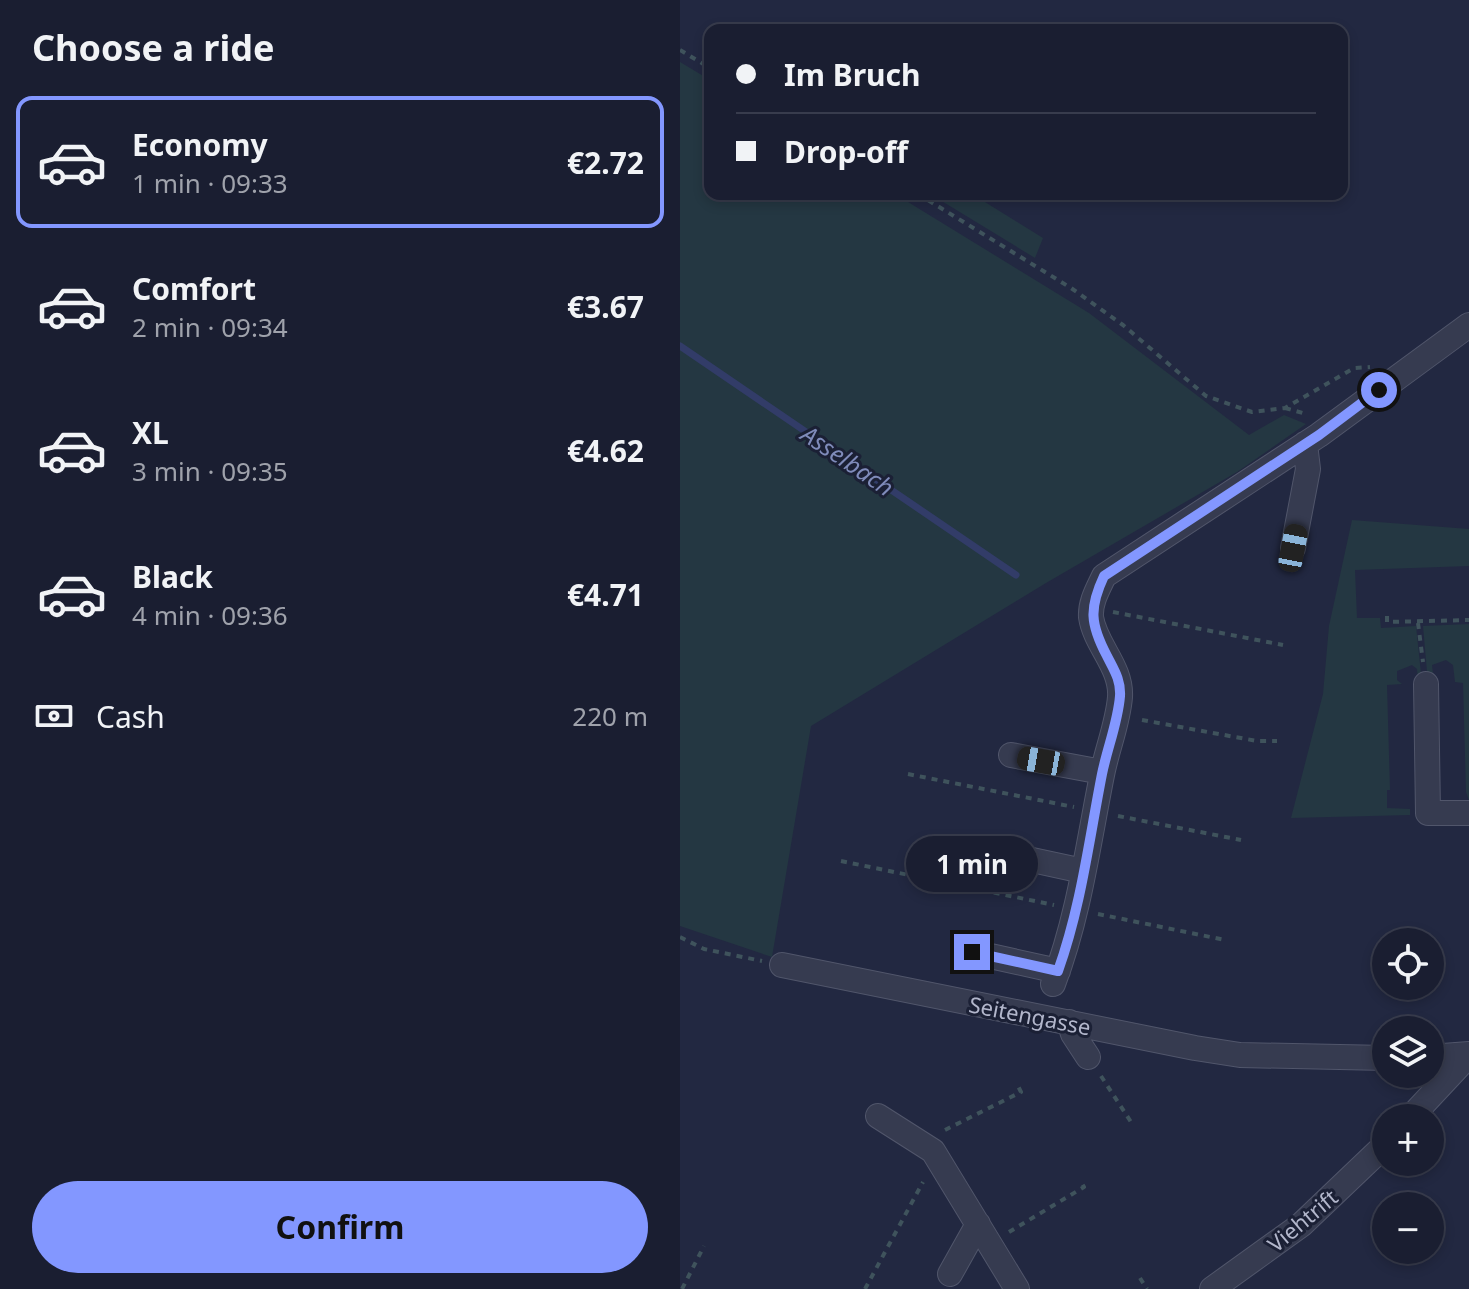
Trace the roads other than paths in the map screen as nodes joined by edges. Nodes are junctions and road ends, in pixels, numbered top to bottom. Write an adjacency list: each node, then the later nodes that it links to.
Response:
1 (1469, 325): 2 (street)
2 (1305, 444): 3 (street); 6 (street)
3 (1293, 548)
4 (1426, 684): 7 (street)
5 (1011, 755): 6 (street)
6 (1102, 772): 9 (street)
7 (1469, 813)
8 (991, 851): 9 (street)
9 (1083, 871): 10 (street)
10 (972, 952)
11 (782, 965): 12 (street, Seitengasse)
12 (1069, 1022): 15 (street); 16 (street, Seitengasse)
13 (1469, 1054): 14 (street); 17 (street)
14 (1444, 1056)
15 (1088, 1057)
16 (1372, 1058)
17 (1423, 1104)
18 (878, 1116): 20 (street)
19 (1372, 1157): 23 (street, Viehtrift)
20 (984, 1234): 21 (street); 22 (street)
21 (950, 1274)
22 (1017, 1289)
23 (1212, 1289)

